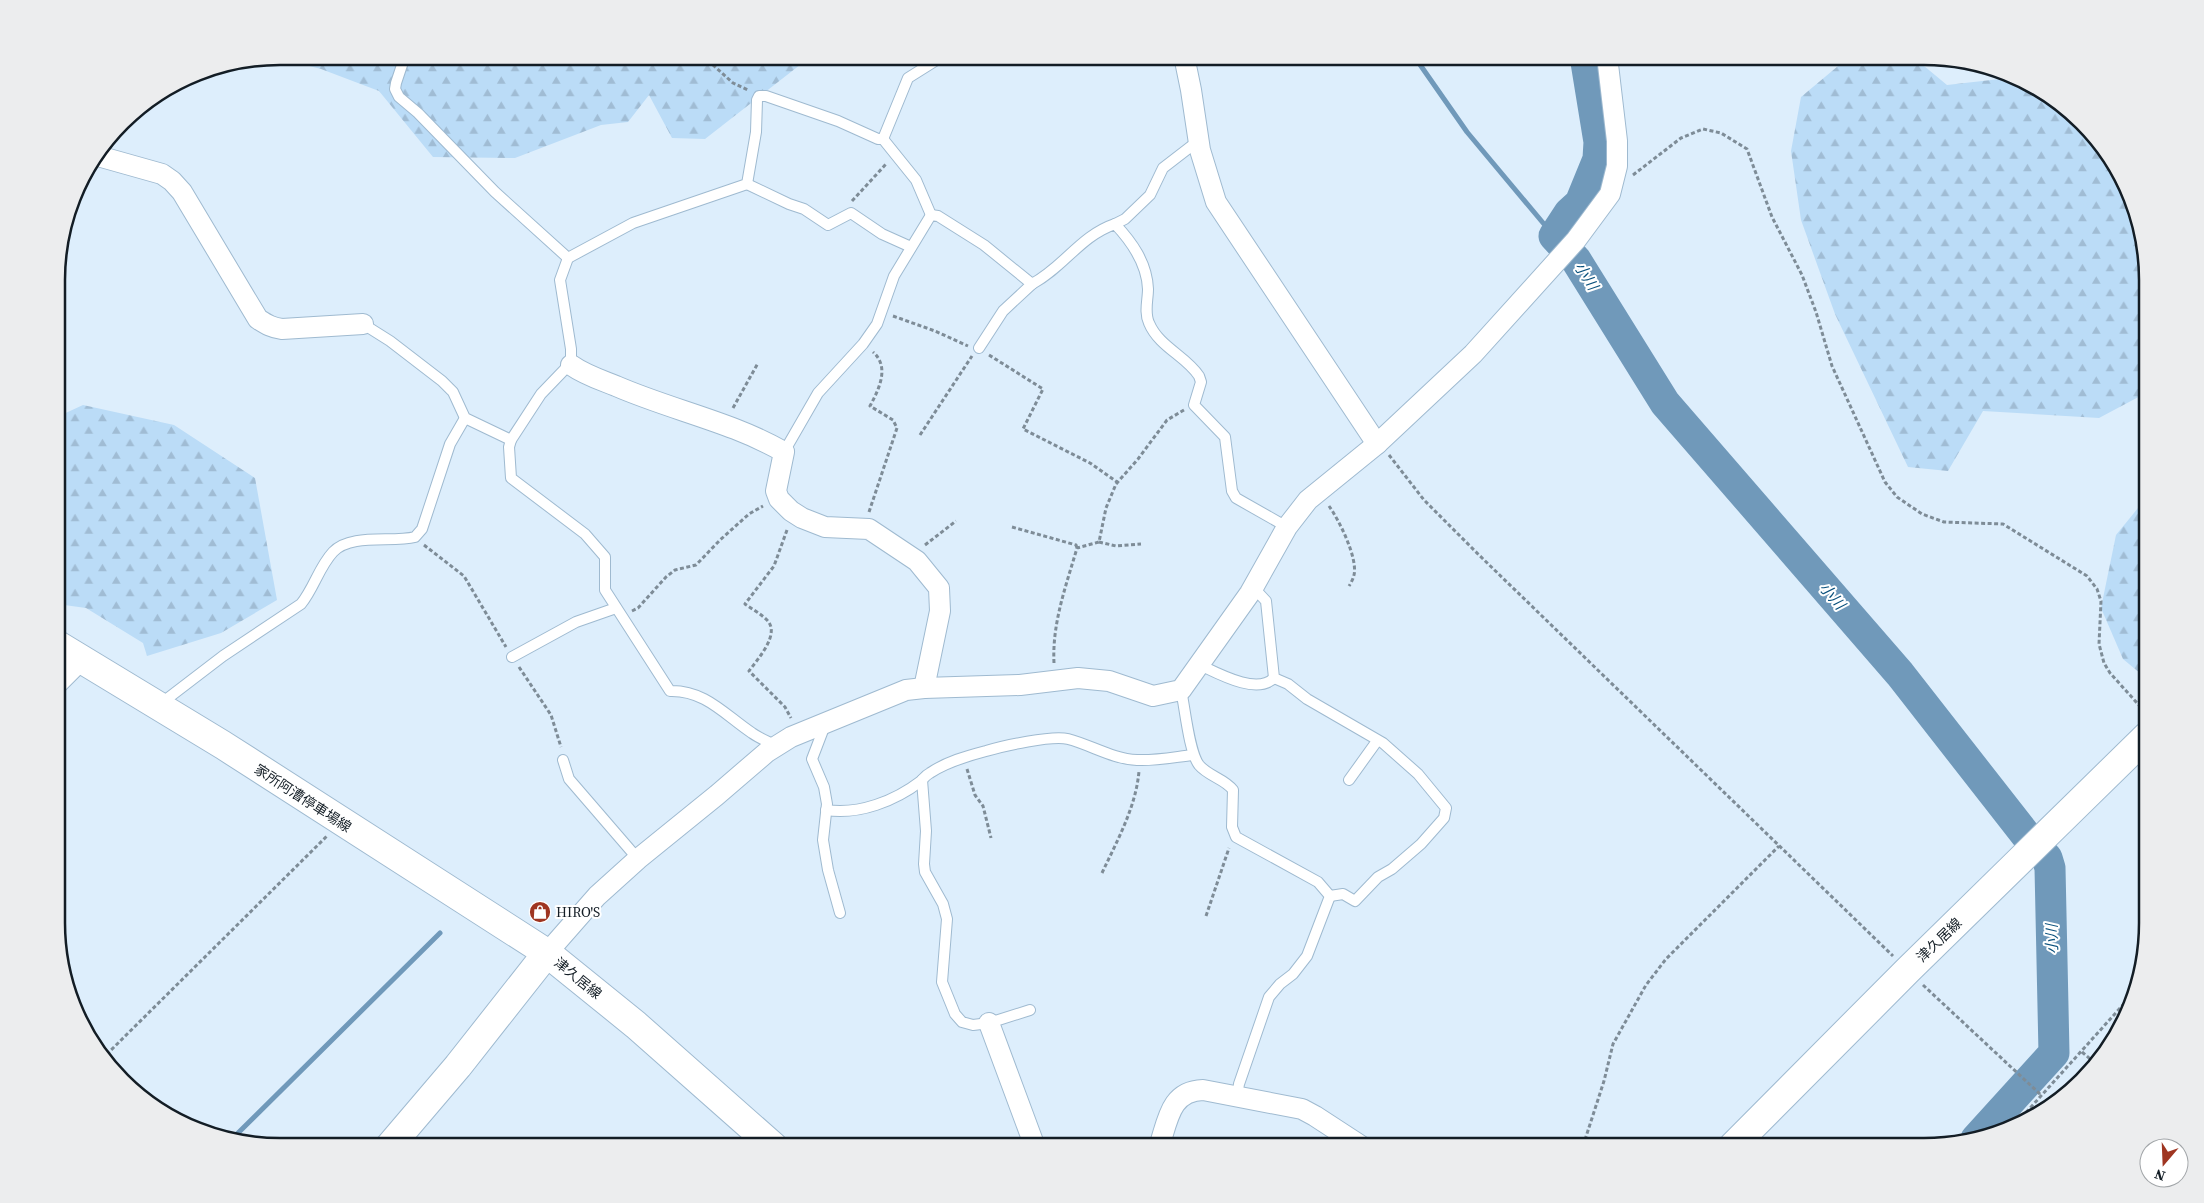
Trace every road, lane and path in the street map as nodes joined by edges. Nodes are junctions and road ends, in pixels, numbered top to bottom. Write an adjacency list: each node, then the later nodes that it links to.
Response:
1 (402, 65): 17 (lane)
2 (713, 65): 6 (path)
3 (929, 65): 7 (lane)
4 (1186, 65): 8 (street)
5 (1608, 65): 12 (street)
6 (759, 96): 7 (lane); 11 (lane)
7 (883, 139): 9 (lane)
8 (1198, 141): 15 (lane); 30 (street)
9 (895, 153): 13 (path); 14 (lane)
10 (103, 157): 20 (street)
11 (747, 184): 16 (lane); 17 (lane)
12 (1610, 194): 30 (street); 58 (path)
13 (852, 201)
14 (931, 215): 16 (lane); 18 (lane)
15 (1115, 224): 18 (lane); 25 (lane)
16 (911, 247): 19 (lane)
17 (568, 258): 24 (lane)
18 (1032, 284): 22 (lane)
19 (883, 312): 21 (lane); 28 (path)
20 (363, 324): 27 (lane)
21 (863, 344): 31 (lane); 39 (path)
22 (979, 348): 32 (path)
23 (758, 363): 26 (path)
24 (571, 365): 29 (lane); 31 (street)
25 (1194, 405): 32 (path); 38 (lane)
26 (730, 410)
27 (465, 418): 29 (lane); 40 (lane)
28 (920, 435)
29 (511, 440): 47 (lane)
30 (1378, 443): 33 (street); 74 (path)
31 (784, 452): 34 (street)
32 (1117, 482): 41 (path)
33 (1318, 492): 38 (street); 45 (path)
34 (778, 497): 35 (street); 47 (path)
35 (795, 514): 39 (street); 60 (path)
36 (956, 521): 44 (path)
37 (1012, 527): 43 (path)
38 (1288, 527): 46 (street)
39 (869, 529): 44 (street)
40 (415, 538): 49 (path); 57 (lane)
41 (1099, 542): 42 (path); 43 (path)
42 (1141, 544)
43 (1077, 548): 54 (path)
44 (912, 557): 55 (street)
45 (1349, 586)
46 (1253, 587): 51 (street); 53 (lane)
47 (619, 611): 49 (lane); 63 (lane)
48 (65, 649): 50 (main road, 家所阿漕停車場線)
49 (512, 657): 66 (path)
50 (82, 659): 52 (street); 57 (main road, 家所阿漕停車場線)
51 (1200, 665): 53 (lane); 56 (street)
52 (65, 676)
53 (1274, 678): 61 (lane)
54 (1056, 681): 55 (street); 56 (street)
55 (924, 688): 59 (street)
56 (1181, 690): 64 (lane)
57 (159, 705): 71 (main road, 家所阿漕停車場線)
58 (2139, 705)
59 (826, 724): 60 (street); 70 (lane)
60 (799, 734): 63 (street)
61 (1377, 741): 69 (lane); 77 (lane)
62 (2139, 744): 81 (main road, 津久居線)
63 (777, 746): 75 (street)
64 (1194, 755): 67 (lane); 72 (lane)
65 (964, 758): 67 (lane); 68 (lane); 73 (path)
66 (563, 760): 75 (lane)
67 (1138, 760): 76 (path)
68 (922, 780): 70 (lane); 84 (lane)
69 (1349, 780)
70 (826, 810): 78 (lane)
71 (341, 822): 80 (main road, 家所阿漕停車場線); 86 (path)
72 (1234, 835): 77 (lane); 79 (path)
73 (991, 838)
74 (1779, 846): 81 (path); 96 (path)
75 (638, 859): 80 (street)
76 (1102, 874)
77 (1330, 896): 88 (lane)
78 (840, 913)
79 (1206, 916)
80 (548, 953): 91 (main road, 津久居線); 92 (main road, 津久居線)
81 (1908, 970): 89 (path); 97 (main road, 津久居線)
82 (2124, 1005): 85 (path)
83 (1030, 1010): 84 (lane)
84 (989, 1023): 93 (street)
85 (2082, 1052): 87 (path); 89 (path)
86 (108, 1053)
87 (2091, 1059)
88 (1237, 1096): 94 (street); 95 (street)
89 (2041, 1096): 90 (path)
90 (2026, 1112)
91 (398, 1138)
92 (762, 1138)
93 (1032, 1138)
94 (1161, 1138)
95 (1349, 1138)
96 (1586, 1138)
97 (1740, 1138)

